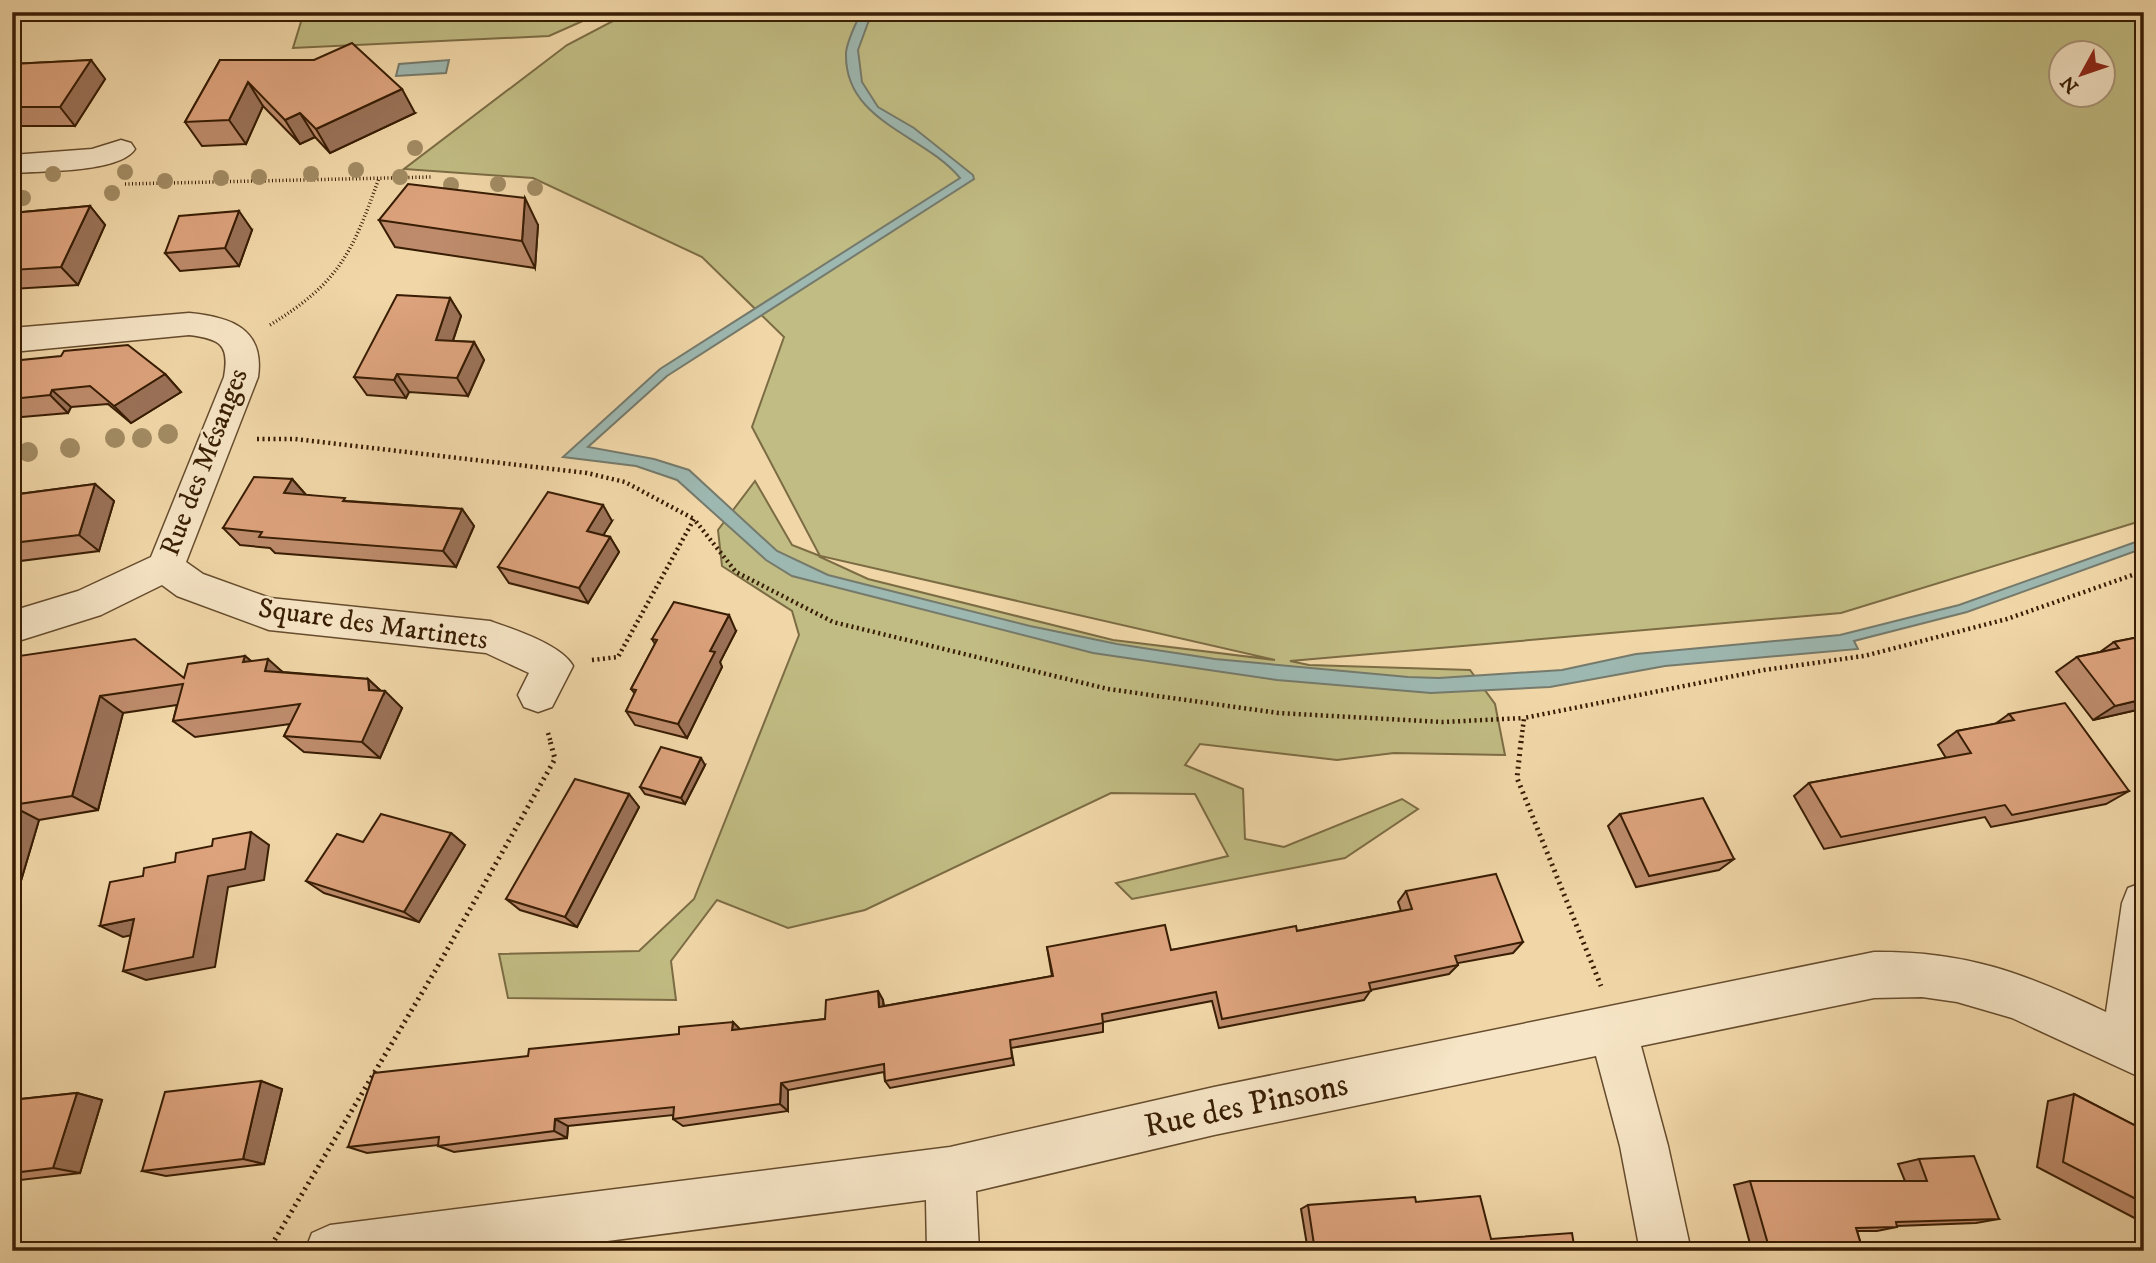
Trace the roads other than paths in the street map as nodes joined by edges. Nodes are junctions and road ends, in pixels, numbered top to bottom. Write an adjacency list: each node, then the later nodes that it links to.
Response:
1 (121, 149): 2 (street)
2 (12, 164)
3 (12, 340): 4 (street, Rue des Mésanges)
4 (164, 567): 5 (street, Rue des Mésanges); 6 (street, Square des Martinets)
5 (12, 627)
6 (545, 681)
7 (2144, 903): 9 (street)
8 (1613, 1031): 9 (street, Rue des Pinsons); 10 (street, Rue des Pinsons); 13 (street)
9 (2134, 1051)
10 (950, 1172): 11 (street, Rue des Pinsons); 12 (street)
11 (330, 1251)
12 (953, 1251)
13 (1666, 1251)

